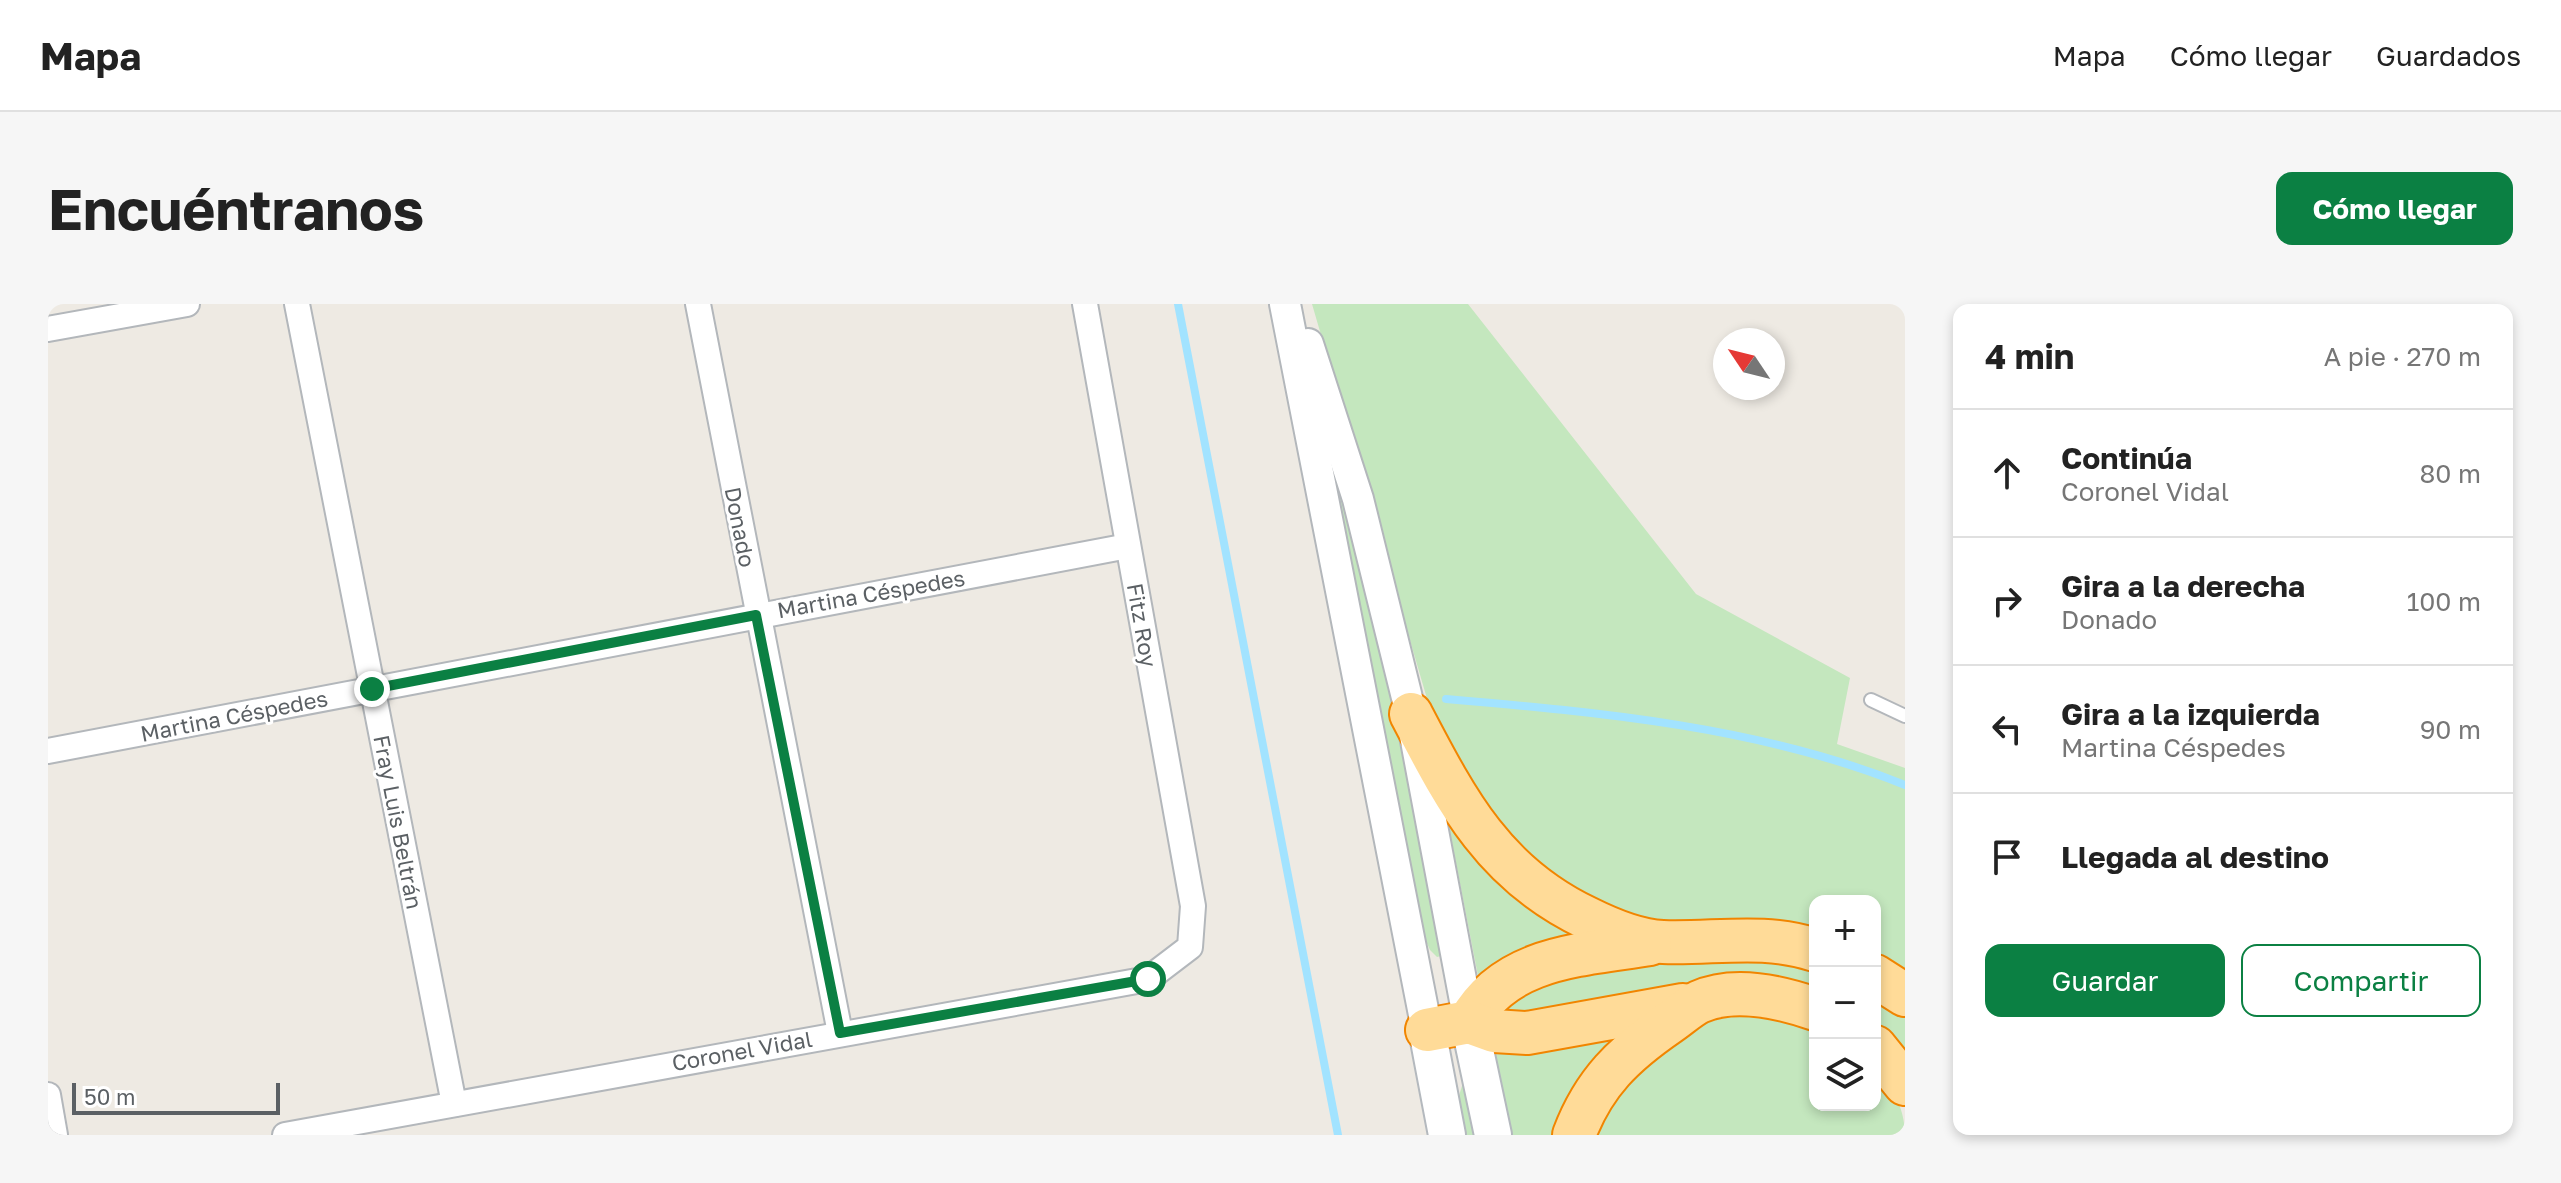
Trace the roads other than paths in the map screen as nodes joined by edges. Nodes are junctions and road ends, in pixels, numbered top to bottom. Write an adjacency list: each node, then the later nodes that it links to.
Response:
1 (187, 304): 7 (street)
2 (297, 304): 10 (street, Fray Luis Beltrán)
3 (698, 304): 9 (street, Donado)
4 (1085, 304): 8 (street, Fitz Roy)
5 (1285, 304): 23 (street)
6 (1295, 304): 12 (street)
7 (48, 329)
8 (1128, 546): 9 (street, Martina Céspedes); 16 (street, Fitz Roy)
9 (756, 615): 10 (street, Martina Céspedes); 24 (street, Donado)
10 (372, 689): 14 (street, Martina Céspedes); 28 (street, Fray Luis Beltrán)
11 (1871, 700): 13 (lane)
12 (1411, 714): 15 (highway); 22 (street)
13 (1905, 716)
14 (48, 751)
15 (1660, 942): 17 (highway); 22 (highway)
16 (1190, 947): 24 (street, Coronel Vidal)
17 (1809, 948)
18 (1881, 980): 19 (highway)
19 (1905, 995)
20 (1700, 1002): 21 (highway); 22 (highway); 33 (highway)
21 (1809, 1007)
22 (1469, 1022): 23 (highway); 32 (main road)
23 (1427, 1030): 31 (main road)
24 (840, 1033): 28 (street, Coronel Vidal)
25 (1881, 1054): 26 (highway)
26 (1905, 1084)
27 (48, 1095): 29 (street)
28 (454, 1104): 30 (street, Coronel Vidal)
29 (55, 1135)
30 (285, 1135)
31 (1447, 1135)
32 (1493, 1135)
33 (1574, 1135)

